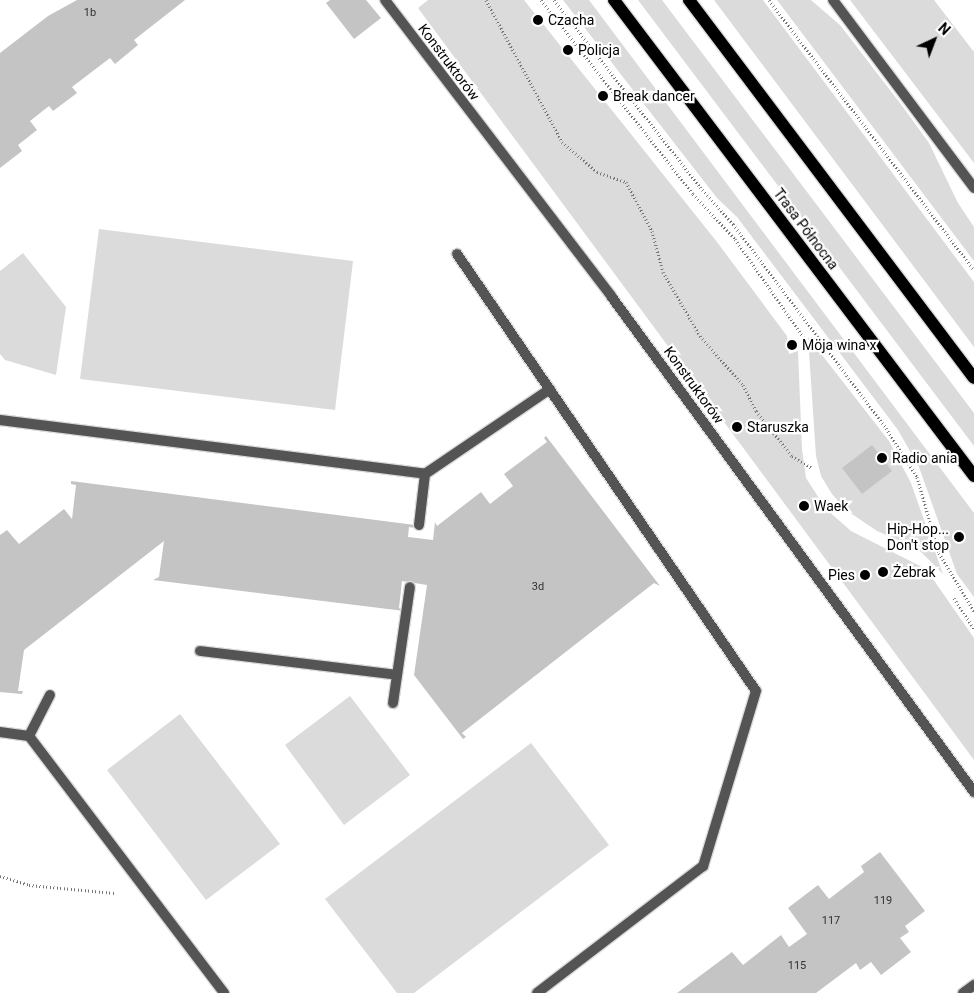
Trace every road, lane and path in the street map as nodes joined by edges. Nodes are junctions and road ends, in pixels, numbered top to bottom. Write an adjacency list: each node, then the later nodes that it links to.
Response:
1 (385, 0): 30 (street, Konstruktorów)
2 (486, 0): 16 (path)
3 (541, 0): 12 (path)
4 (554, 0): 22 (path)
5 (614, 0): 18 (main road, Trasa Północna)
6 (688, 0): 13 (main road)
7 (769, 0): 11 (path)
8 (833, 0): 9 (street)
9 (974, 188)
10 (457, 254): 14 (street)
11 (974, 270)
12 (804, 338)
13 (974, 378)
14 (550, 389): 17 (street); 35 (street)
15 (0, 420): 17 (street)
16 (812, 468)
17 (425, 474): 19 (street)
18 (974, 476)
19 (419, 525)
20 (410, 587): 25 (street)
21 (954, 598): 23 (path)
22 (974, 611)
23 (974, 629)
24 (200, 651): 25 (street)
25 (397, 675): 27 (street)
26 (50, 695): 29 (street)
27 (393, 703)
28 (0, 732): 29 (street)
29 (29, 736): 32 (street)
30 (974, 792)
31 (0, 876): 32 (path)
32 (151, 896): 34 (street)
33 (974, 985): 36 (street)
34 (224, 993)
35 (536, 993)
36 (963, 993)

